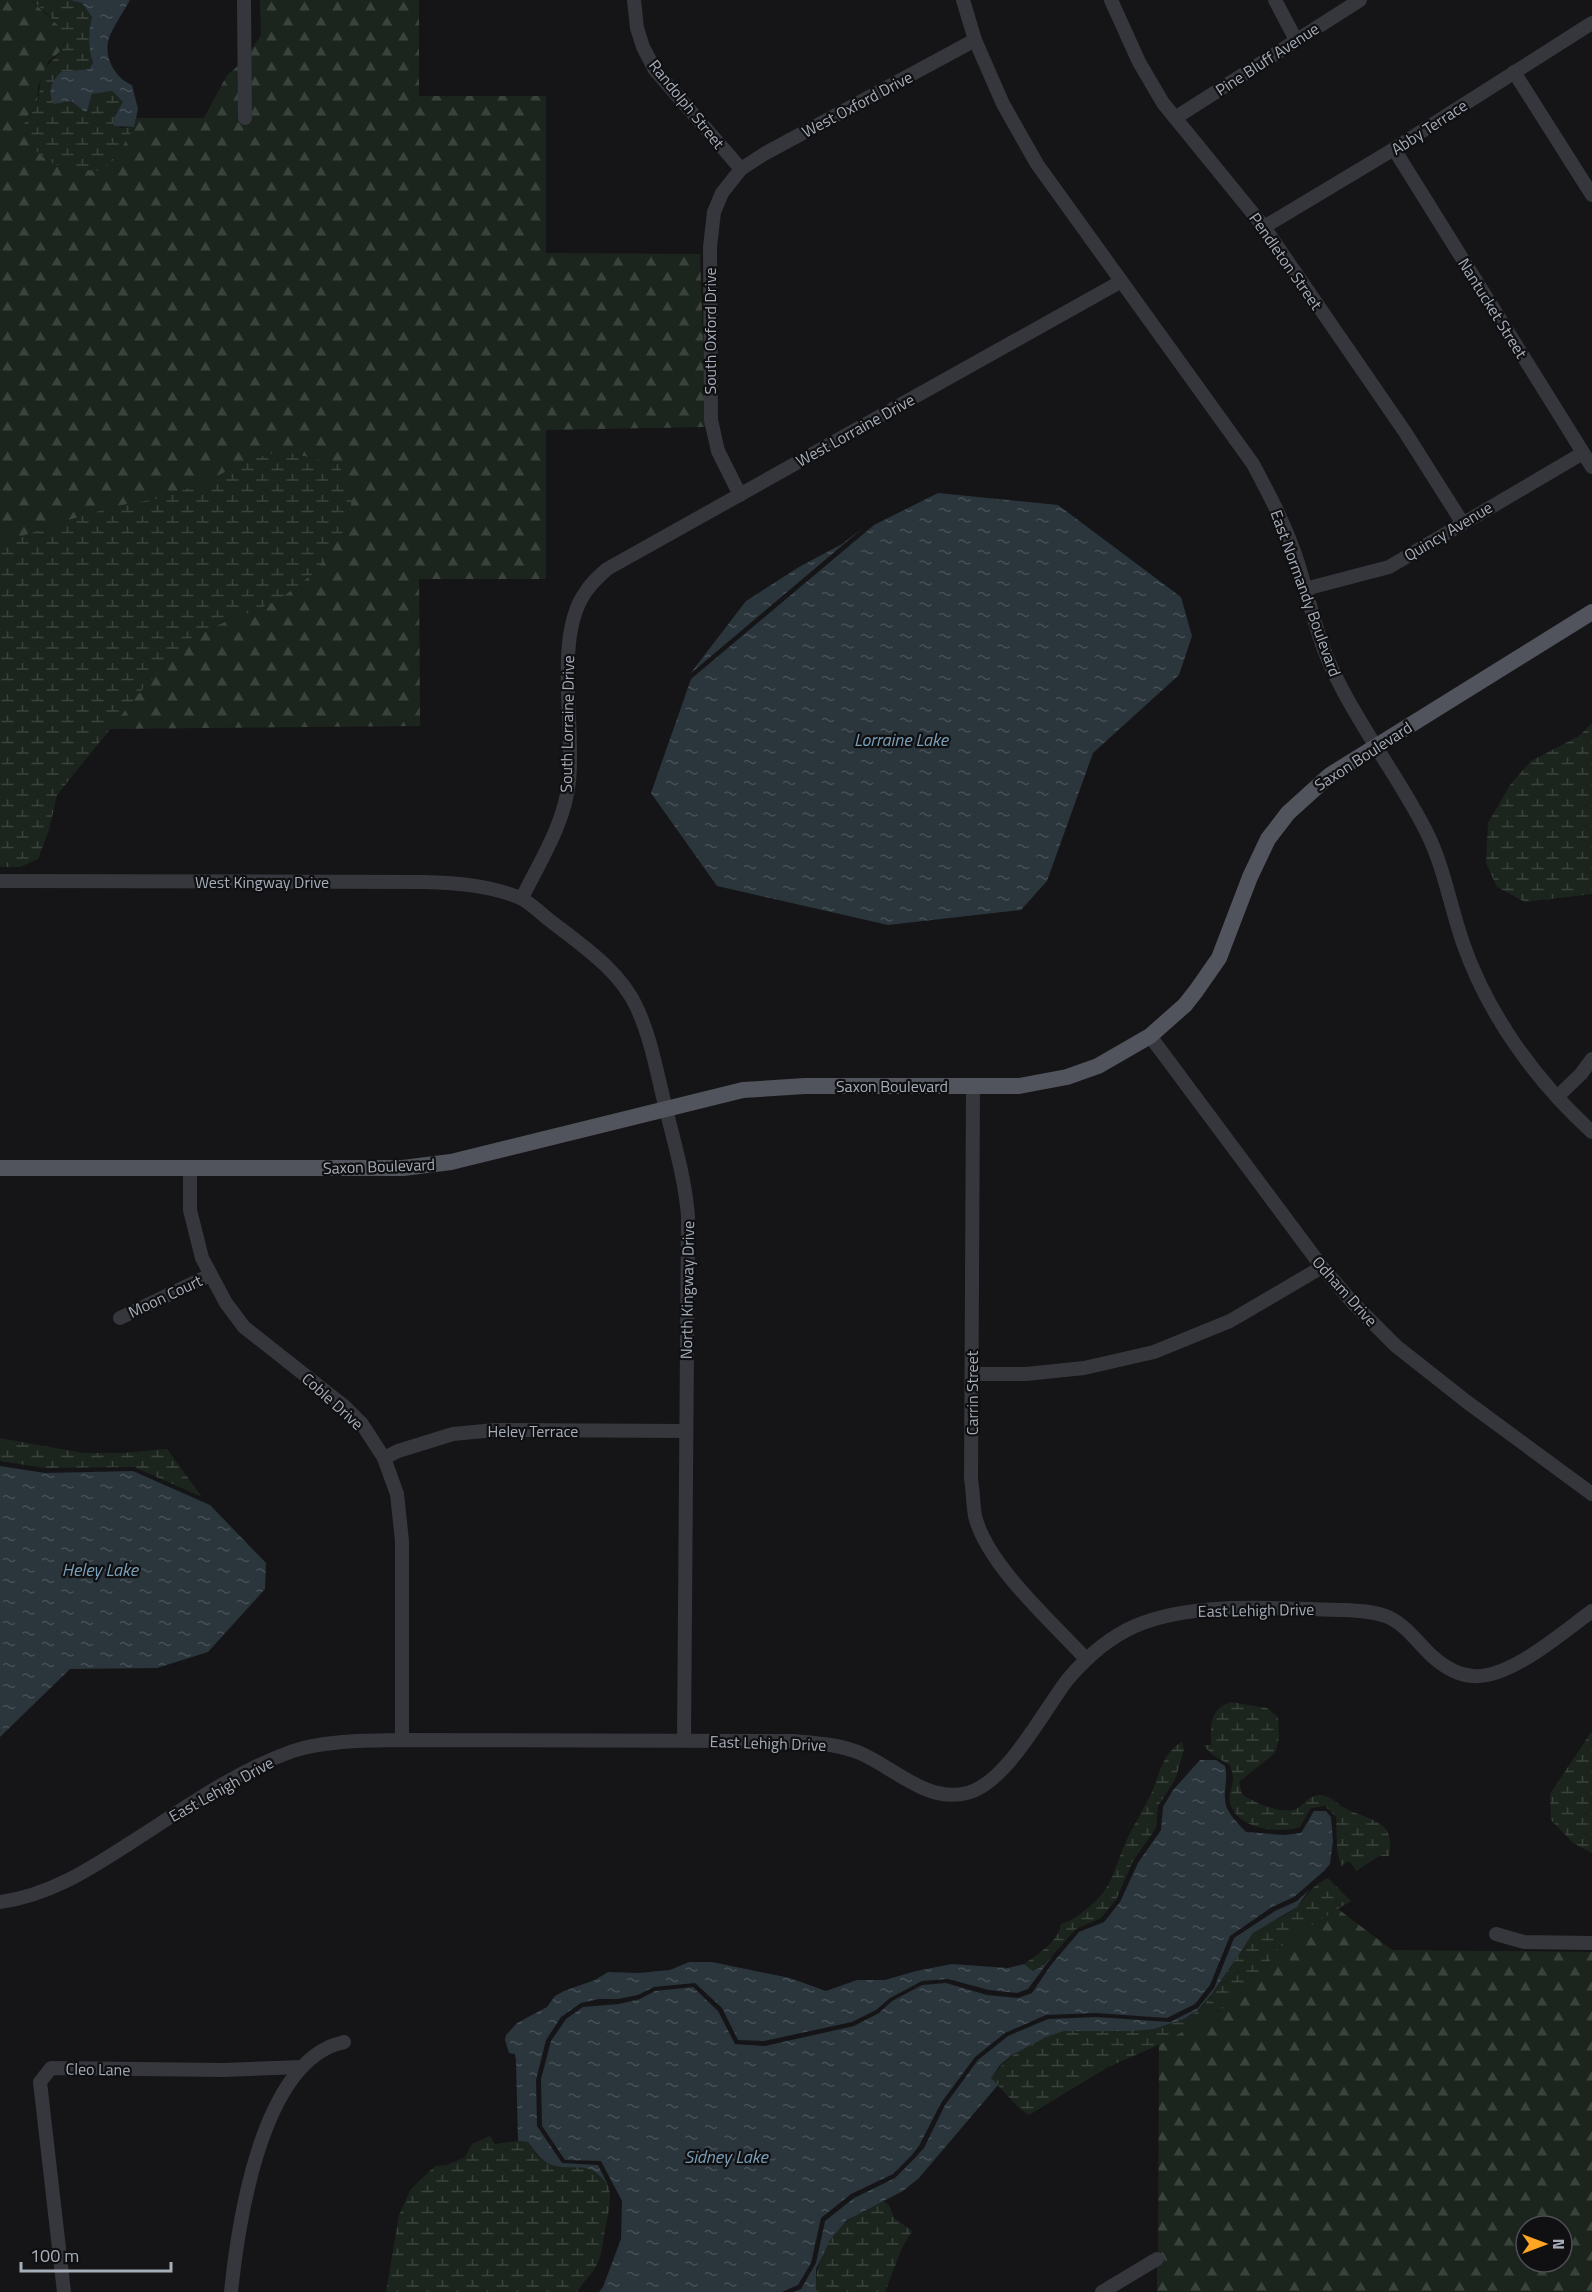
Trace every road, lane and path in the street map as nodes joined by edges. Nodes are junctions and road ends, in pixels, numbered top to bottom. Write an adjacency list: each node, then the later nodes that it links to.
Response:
1 (244, 0): 11 (street)
2 (634, 0): 14 (street, Randolph Street)
3 (963, 0): 8 (street, East Normandy Boulevard)
4 (1111, 0): 12 (street, Pendleton Street)
5 (1275, 0): 9 (street)
6 (1360, 0): 9 (street, Pine Bluff Avenue)
7 (1592, 23): 10 (street, Abby Terrace)
8 (975, 40): 14 (street, West Oxford Drive); 17 (street, East Normandy Boulevard)
9 (1296, 40): 12 (street, Pine Bluff Avenue)
10 (1514, 72): 13 (street, Abby Terrace); 15 (street)
11 (245, 118)
12 (1175, 118): 16 (street, Pendleton Street)
13 (1394, 149): 16 (street, Abby Terrace); 18 (street, Nantucket Street)
14 (741, 169): 20 (street, South Oxford Drive)
15 (1592, 195)
16 (1263, 227): 21 (street, Pendleton Street)
17 (1120, 282): 20 (street, West Lorraine Drive); 23 (street, East Normandy Boulevard)
18 (1583, 453): 19 (street, Nantucket Street); 21 (street, Quincy Avenue)
19 (1592, 466)
20 (740, 495): 22 (street, West Lorraine Drive)
21 (1462, 522): 23 (street, Quincy Avenue)
22 (592, 582): 27 (street, South Lorraine Drive)
23 (1305, 589): 25 (street, East Normandy Boulevard)
24 (1592, 612): 25 (main road, Saxon Boulevard)
25 (1375, 747): 28 (main road, Saxon Boulevard); 31 (street, East Normandy Boulevard)
26 (0, 881): 27 (street, West Kingway Drive)
27 (522, 898): 32 (street, North Kingway Drive)
28 (1150, 1036): 30 (main road, Saxon Boulevard); 36 (street, Odham Drive)
29 (1592, 1059): 31 (street)
30 (973, 1086): 32 (main road, Saxon Boulevard); 39 (street, Carrin Street)
31 (1557, 1096): 33 (street, East Normandy Boulevard)
32 (666, 1108): 35 (main road, Saxon Boulevard); 40 (street, North Kingway Drive)
33 (1592, 1132)
34 (0, 1168): 35 (main road, Saxon Boulevard)
35 (190, 1168): 37 (street, Coble Drive)
36 (1322, 1267): 39 (street); 42 (street, Odham Drive)
37 (210, 1275): 38 (street, Moon Court); 41 (street, Coble Drive)
38 (120, 1318)
39 (972, 1374): 44 (street, Carrin Street)
40 (686, 1431): 41 (street, Heley Terrace); 46 (street, North Kingway Drive)
41 (384, 1458): 45 (street, Coble Drive)
42 (1592, 1494)
43 (1592, 1611): 44 (street, East Lehigh Drive)
44 (1086, 1659): 46 (street, East Lehigh Drive)
45 (402, 1740): 46 (street, East Lehigh Drive); 47 (street, East Lehigh Drive)
46 (684, 1740)
47 (0, 1902)
48 (1496, 1934): 49 (street)
49 (1592, 1943)
50 (344, 2042): 51 (street)
51 (302, 2067): 53 (street, Cleo Lane); 54 (street)
52 (1157, 2259): 55 (street)
53 (64, 2292)
54 (231, 2292)
55 (1102, 2292)

